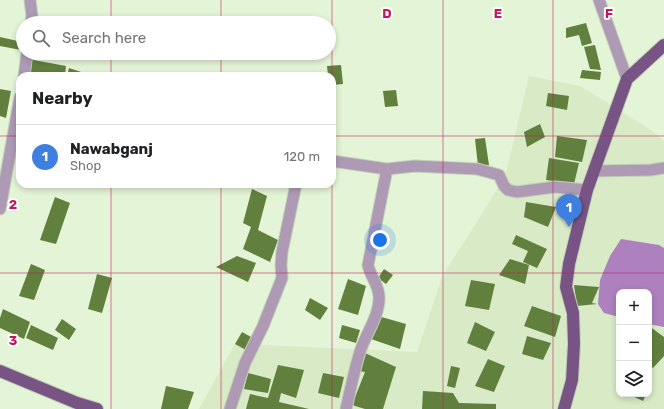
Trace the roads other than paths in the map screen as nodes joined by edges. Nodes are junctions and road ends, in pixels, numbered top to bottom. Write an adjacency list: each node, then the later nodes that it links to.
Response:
1 (30, 0): 3 (street)
2 (599, 0): 7 (street)
3 (32, 16)
4 (664, 45): 7 (main road)
5 (26, 60): 6 (street)
6 (25, 72)
7 (627, 79): 12 (main road)
8 (16, 119): 15 (street)
9 (336, 162): 11 (street)
10 (664, 168): 12 (street)
11 (387, 169): 14 (street); 19 (street)
12 (594, 171): 14 (main road)
13 (295, 188): 18 (street)
14 (588, 190): 20 (main road)
15 (0, 209)
16 (0, 371): 17 (main road)
17 (97, 409)
18 (230, 409)
19 (346, 409)
20 (564, 409)

